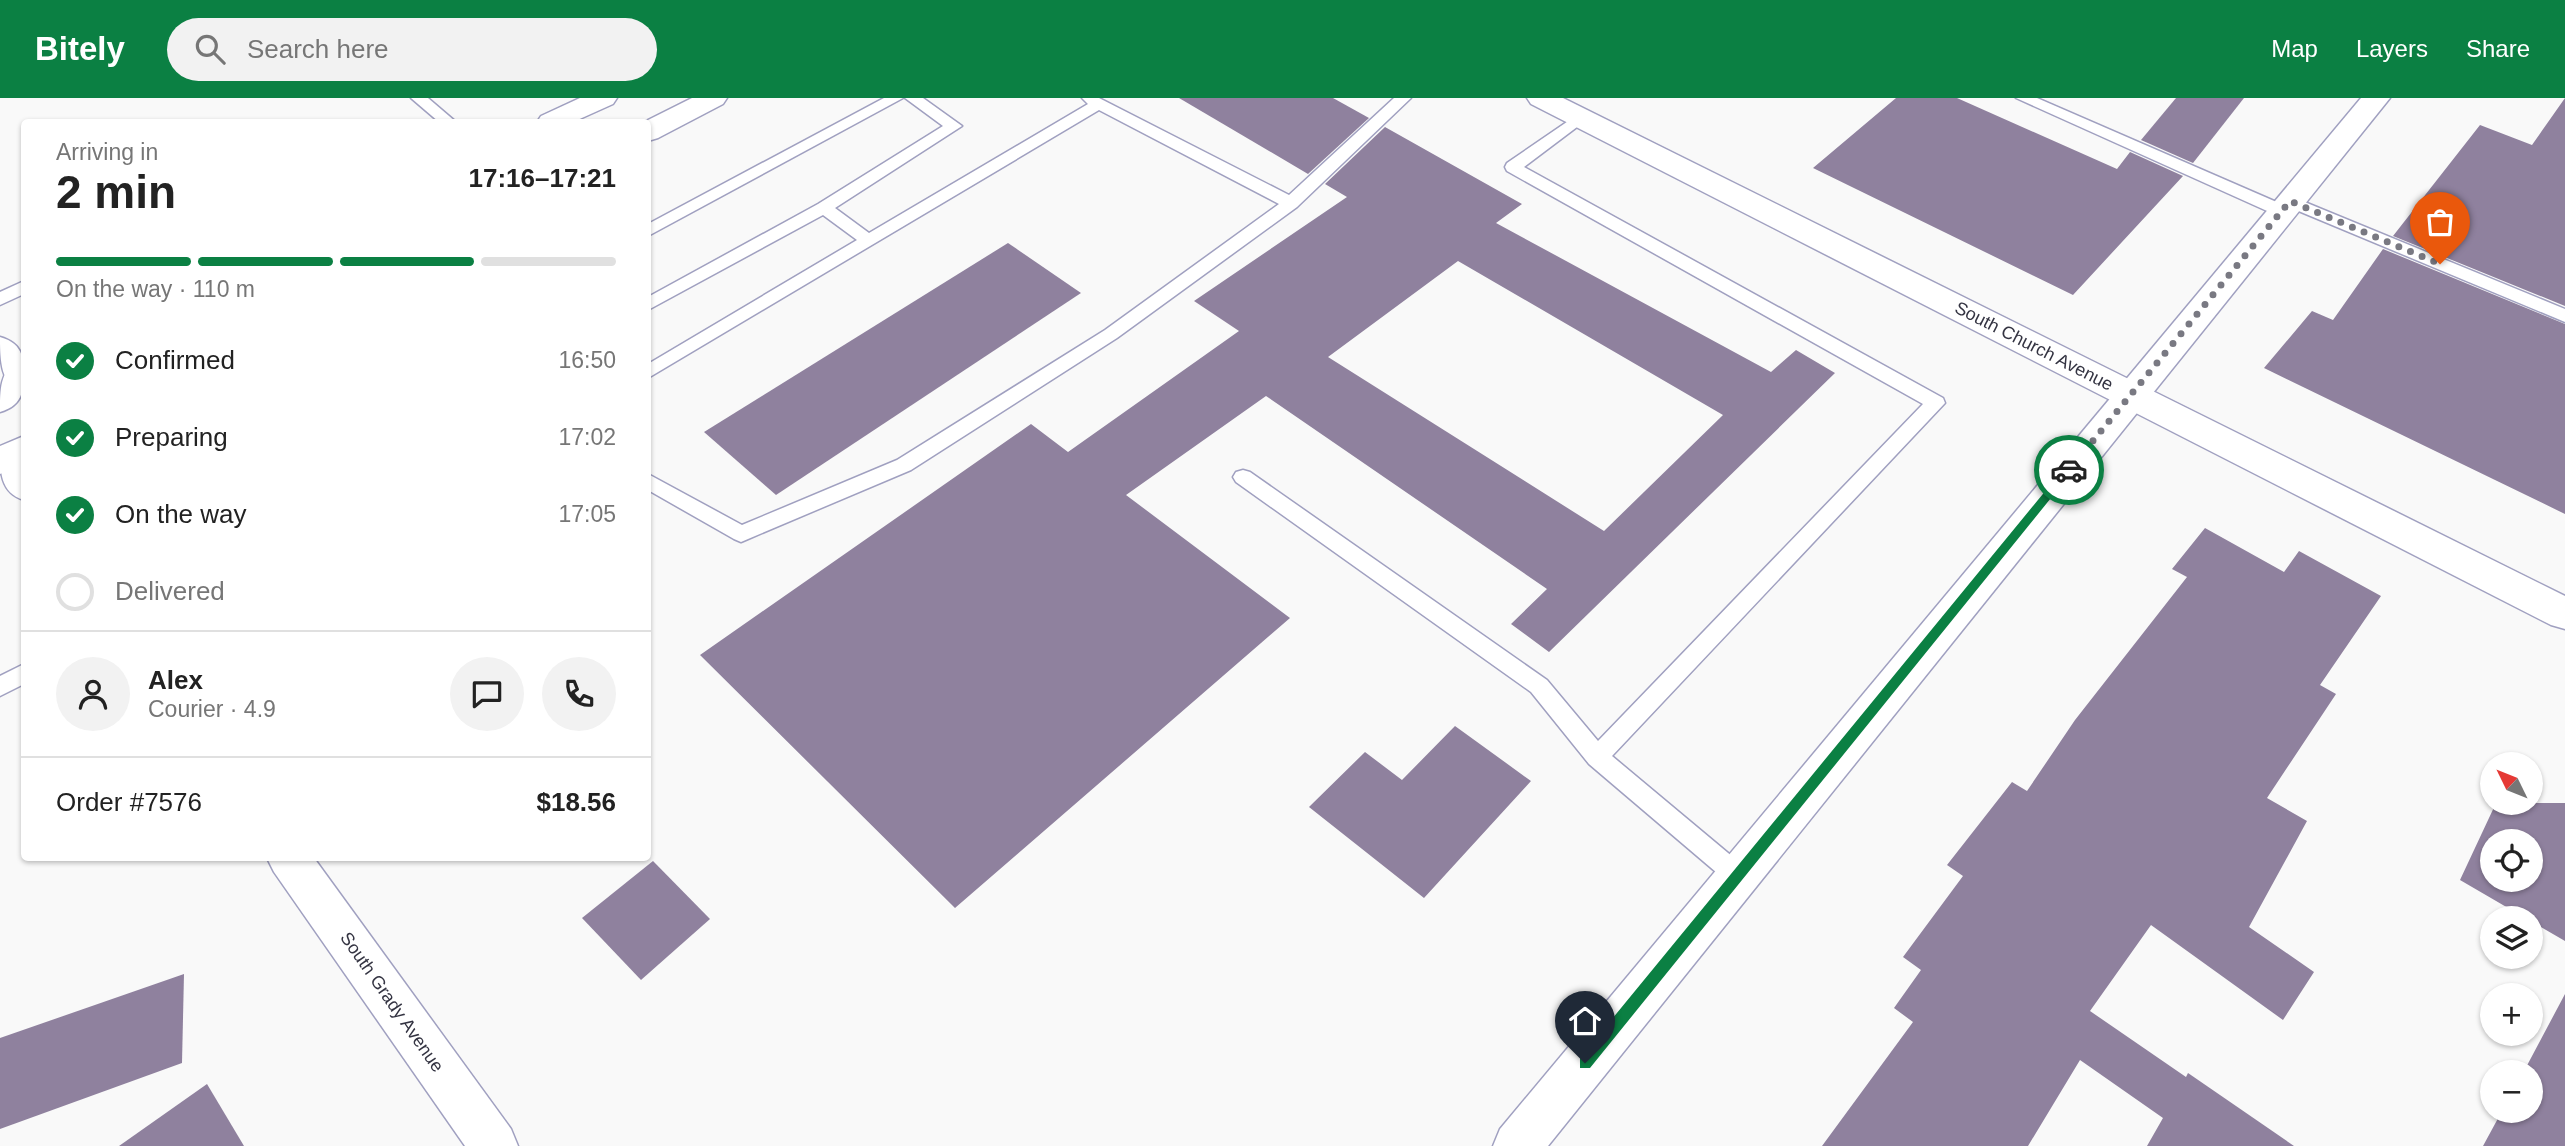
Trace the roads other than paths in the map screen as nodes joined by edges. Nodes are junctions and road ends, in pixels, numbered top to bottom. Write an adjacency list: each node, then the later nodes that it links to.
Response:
1 (419, 98): 11 (lane)
2 (713, 98): 10 (street)
3 (895, 98): 16 (lane)
4 (912, 98): 15 (lane)
5 (1403, 98): 13 (lane)
6 (2024, 98): 14 (lane)
7 (2376, 98): 14 (street)
8 (1094, 101): 13 (lane); 17 (lane)
9 (1563, 105): 23 (street, South Church Avenue); 29 (lane)
10 (629, 113): 12 (street)
11 (444, 119)
12 (577, 119)
13 (1291, 203): 25 (lane)
14 (2286, 206): 21 (lane); 23 (street)
15 (824, 208): 17 (lane); 20 (lane)
16 (651, 229)
17 (869, 241): 22 (lane)
18 (21, 288): 19 (lane)
19 (0, 299)
20 (651, 302)
21 (2565, 316)
22 (651, 370)
23 (2130, 394): 26 (street, South Church Avenue); 31 (street)
24 (1243, 477): 29 (lane)
25 (651, 483)
26 (2565, 614)
27 (21, 675): 28 (lane)
28 (0, 687)
29 (1597, 757): 31 (lane)
30 (291, 861): 32 (street, South Grady Avenue)
31 (1738, 876): 33 (street)
32 (494, 1146)
33 (1517, 1146)

